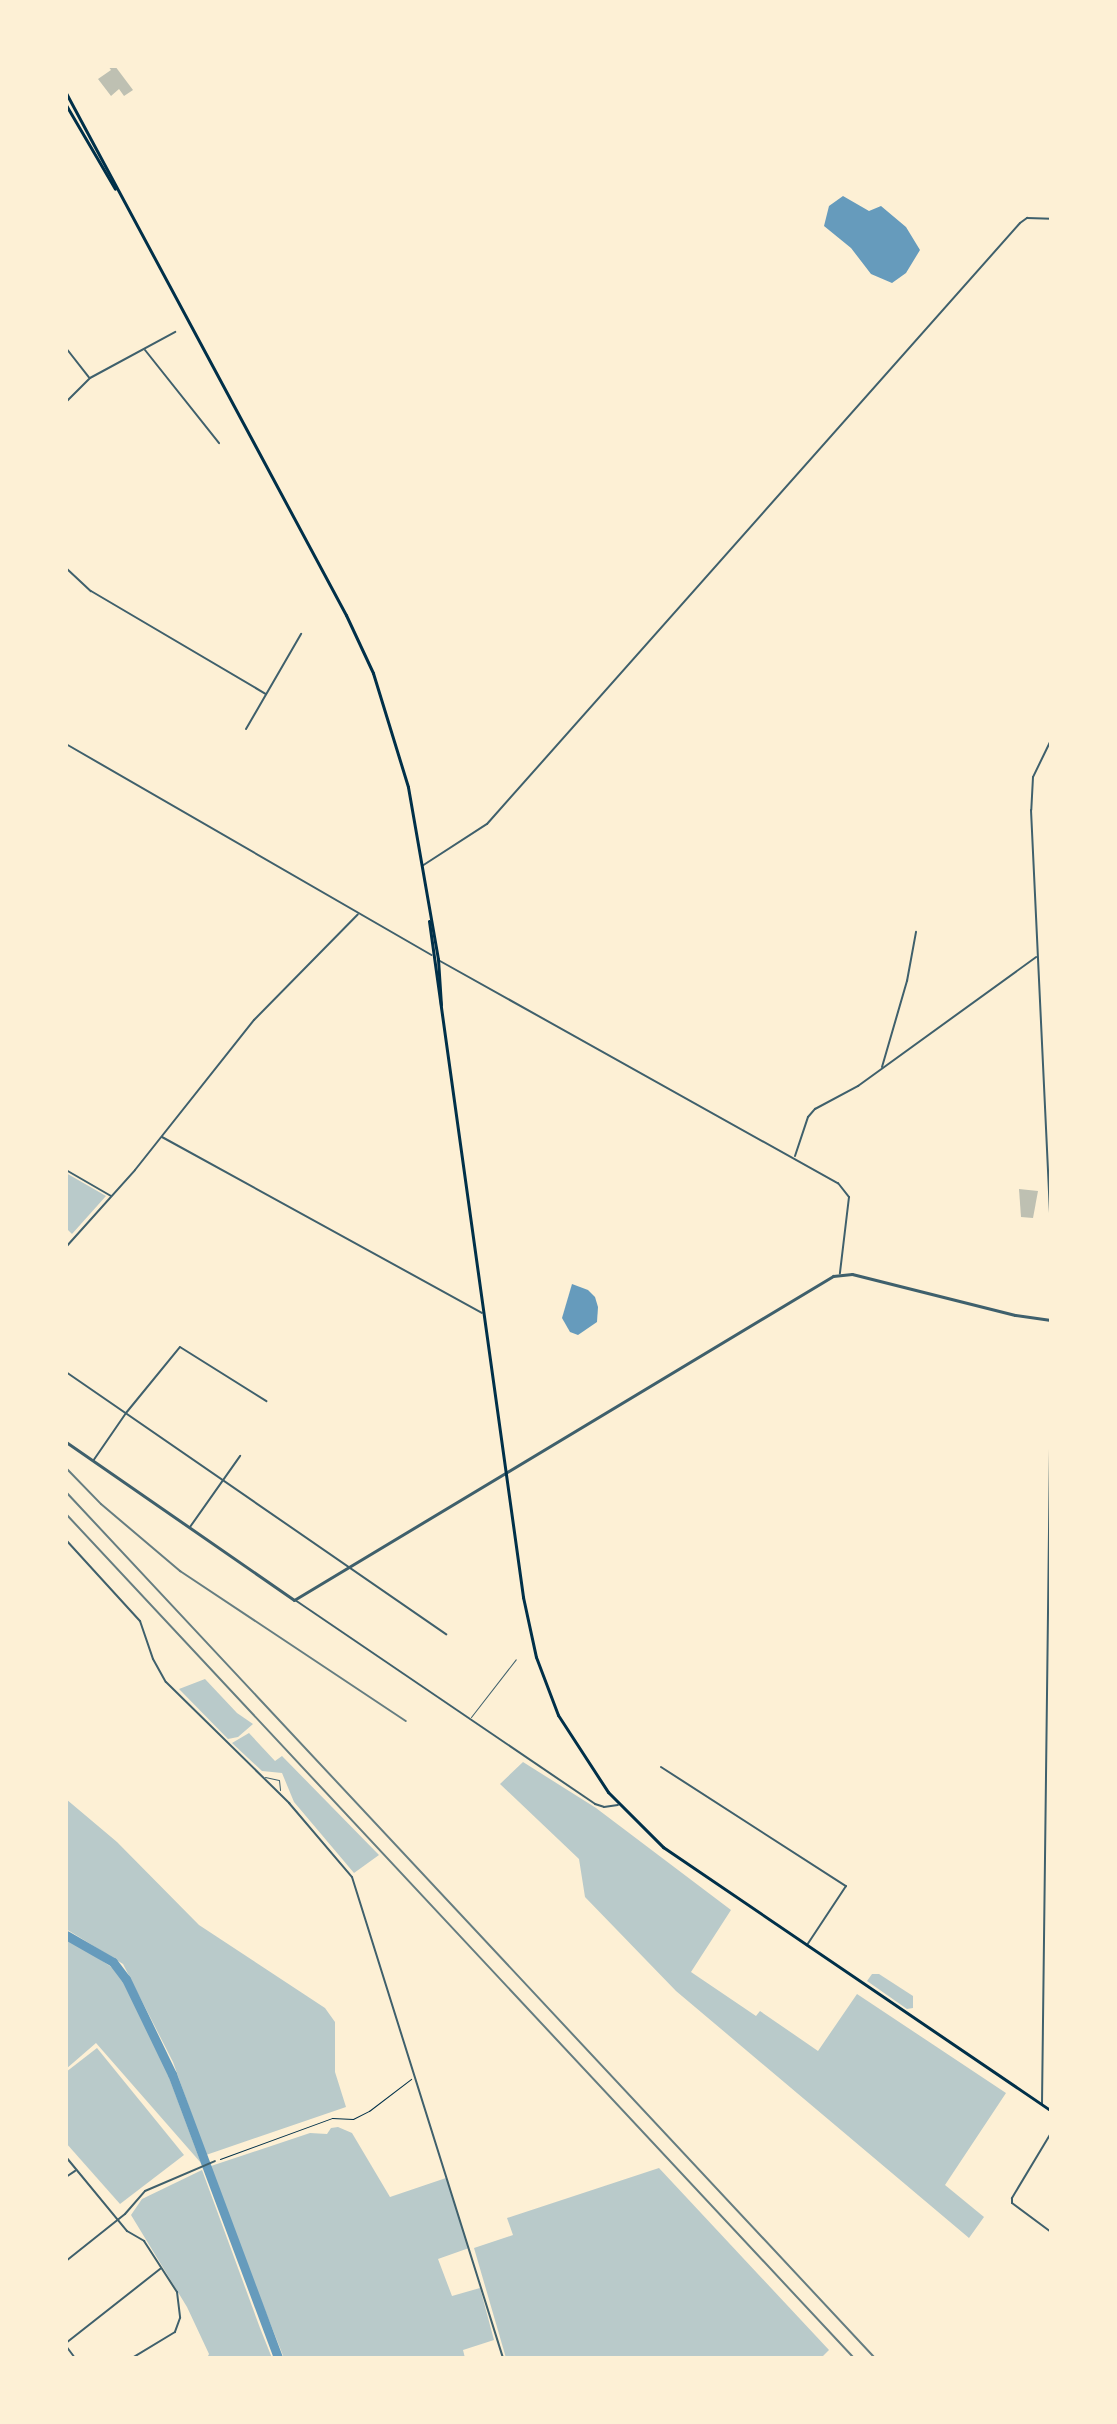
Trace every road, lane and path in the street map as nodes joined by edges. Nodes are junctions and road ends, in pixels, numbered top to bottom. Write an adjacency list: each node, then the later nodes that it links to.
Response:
1 (66, 93): 3 (main road)
2 (66, 105): 3 (main road)
3 (119, 195): 17 (main road)
4 (1051, 219): 17 (street)
5 (175, 332): 7 (street)
6 (66, 348): 8 (street)
7 (144, 349): 8 (street); 10 (street)
8 (90, 378): 9 (street)
9 (66, 402)
10 (219, 443)
11 (66, 568): 13 (street)
12 (301, 634): 13 (street)
13 (266, 694): 14 (street)
14 (246, 729)
15 (1051, 740): 22 (street)
16 (66, 744): 18 (street)
17 (421, 867): 19 (main road)
18 (358, 914): 21 (street); 26 (street)
19 (429, 921): 21 (main road); 23 (main road)
20 (916, 932): 25 (street)
21 (431, 955): 24 (main road)
22 (1037, 957): 25 (street); 30 (street)
23 (438, 959): 24 (main road); 27 (street)
24 (441, 1012): 33 (main road)
25 (881, 1068): 27 (street)
26 (161, 1136): 29 (street); 33 (street)
27 (794, 1158): 32 (street)
28 (66, 1170): 29 (street)
29 (112, 1197): 31 (street)
30 (1051, 1239)
31 (66, 1247)
32 (840, 1273): 34 (street); 42 (street)
33 (484, 1313): 42 (main road)
34 (1051, 1320)
35 (1051, 1369): 57 (street)
36 (66, 1372): 38 (street)
37 (266, 1401): 38 (street)
38 (126, 1413): 41 (street); 43 (street)
39 (66, 1442): 41 (street)
40 (240, 1456): 43 (street)
41 (93, 1462): 44 (street)
42 (505, 1473): 46 (street); 54 (main road)
43 (224, 1478): 44 (street); 46 (street)
44 (189, 1528): 47 (street)
45 (66, 1540): 52 (street)
46 (349, 1567): 47 (street); 48 (street)
47 (294, 1600): 50 (street)
48 (446, 1634)
49 (516, 1659): 50 (lane)
50 (470, 1718): 54 (street)
51 (661, 1767): 55 (street)
52 (263, 1777): 53 (street); 53 (lane)
53 (279, 1793): 56 (street)
54 (618, 1805): 55 (main road)
55 (806, 1946): 57 (main road)
56 (416, 2075): 61 (path); 71 (street)
57 (1041, 2105): 58 (main road)
58 (1051, 2111)
59 (1051, 2133): 65 (street)
60 (66, 2157): 62 (street)
61 (215, 2161): 64 (street)
62 (76, 2169): 63 (street); 64 (street)
63 (66, 2177)
64 (118, 2220): 66 (street); 67 (street)
65 (1051, 2232)
66 (66, 2261)
67 (161, 2268): 68 (street); 70 (street)
68 (66, 2344): 69 (street)
69 (75, 2358)
70 (132, 2358)
71 (503, 2358)

